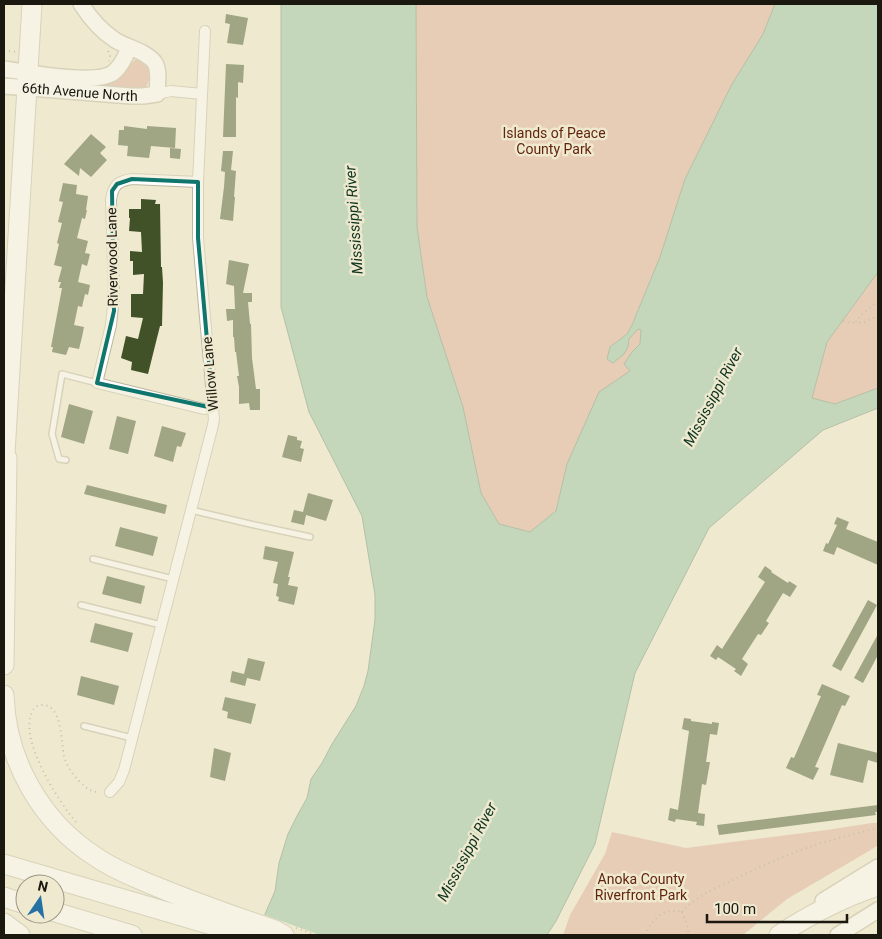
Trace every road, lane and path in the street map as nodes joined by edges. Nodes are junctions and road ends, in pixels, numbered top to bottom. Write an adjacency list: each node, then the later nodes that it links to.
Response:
1 (32, 4): 10 (highway)
2 (81, 4): 5 (street, 66th Avenue North)
3 (205, 31): 13 (street, Willow Lane)
4 (106, 47): 8 (path)
5 (129, 48): 10 (street, 66th Avenue North); 12 (street, 66th Avenue North)
6 (9, 51): 7 (path)
7 (16, 52)
8 (106, 64)
9 (4, 69): 10 (street, 66th Avenue North)
10 (27, 80): 11 (street, 66th Avenue North); 12 (street, 66th Avenue North); 21 (highway)
11 (4, 86)
12 (157, 94): 13 (street, 66th Avenue North)
13 (202, 94): 14 (street, Willow Lane)
14 (198, 182): 19 (street, Riverwood Lane); 20 (street, Willow Lane)
15 (878, 301): 18 (path)
16 (878, 316): 18 (path)
17 (843, 321): 18 (path)
18 (856, 323)
19 (97, 383): 20 (street); 22 (lane)
20 (213, 408): 24 (street, Willow Lane)
21 (7, 417): 23 (highway); 30 (highway)
22 (66, 460)
23 (4, 470)
24 (191, 510): 25 (lane); 27 (street, Willow Lane)
25 (310, 537)
26 (93, 559): 27 (lane)
27 (173, 579): 29 (street, Willow Lane)
28 (81, 605): 29 (lane)
29 (161, 625): 33 (street, Willow Lane)
30 (4, 665)
31 (4, 695): 43 (highway)
32 (84, 726): 33 (lane)
33 (132, 738): 34 (street, Willow Lane)
34 (110, 792): 35 (path)
35 (79, 826)
36 (878, 827): 41 (path)
37 (4, 864): 43 (highway)
38 (878, 867): 51 (street)
39 (878, 886): 52 (highway)
40 (878, 910): 53 (street)
41 (682, 912): 49 (path); 50 (path)
42 (65, 915): 46 (highway)
43 (215, 918): 47 (highway); 48 (highway)
44 (4, 923): 45 (highway)
45 (20, 935)
46 (132, 935)
47 (246, 935)
48 (284, 935)
49 (644, 935)
50 (689, 935)
51 (774, 935)
52 (779, 935)
53 (838, 935)

